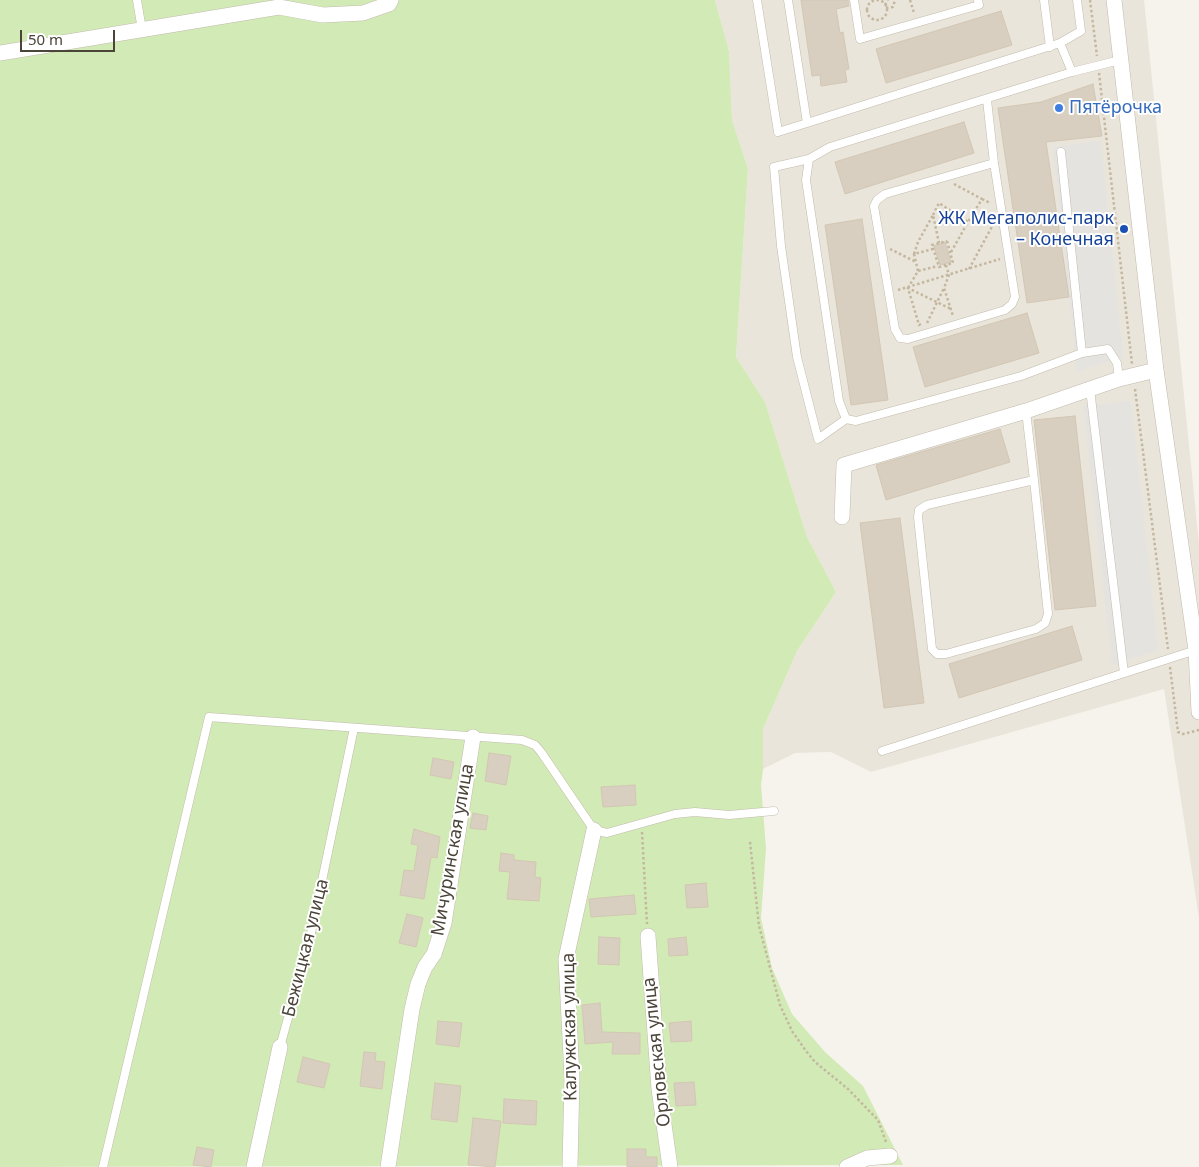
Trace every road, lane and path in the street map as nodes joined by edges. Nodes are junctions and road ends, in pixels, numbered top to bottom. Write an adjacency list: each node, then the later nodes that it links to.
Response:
1 (136, 0): 19 (lane)
2 (391, 0): 16 (street)
3 (757, 0): 27 (lane)
4 (788, 0): 27 (lane)
5 (854, 0): 11 (lane)
6 (875, 0): 17 (path); 17 (path)
7 (888, 0): 17 (path)
8 (894, 0): 9 (path); 17 (path)
9 (901, 0)
10 (910, 0): 18 (path)
11 (978, 0)
12 (1044, 0): 21 (lane)
13 (1077, 0): 20 (lane)
14 (1090, 0): 24 (path)
15 (1114, 0): 23 (street)
16 (301, 6): 19 (street)
17 (886, 6)
18 (915, 18)
19 (142, 30): 22 (street)
20 (1060, 44): 21 (lane); 25 (lane)
21 (1050, 47): 27 (lane)
22 (0, 53)
23 (1120, 60): 24 (lane); 59 (street)
24 (1098, 65): 25 (lane); 60 (path)
25 (1072, 72): 26 (lane)
26 (987, 100): 29 (lane); 30 (lane)
27 (807, 123)
28 (1061, 152): 58 (lane)
29 (810, 159): 63 (lane); 63 (lane)
30 (994, 163): 31 (lane); 33 (lane)
31 (943, 178): 32 (path); 37 (lane)
32 (982, 199): 33 (path); 35 (path)
33 (1001, 209): 35 (path); 41 (lane); 45 (path)
34 (933, 215): 35 (path); 36 (path); 39 (path)
35 (968, 222): 40 (path)
36 (939, 243): 38 (path); 40 (path)
37 (881, 245): 42 (path); 50 (lane)
38 (933, 249): 39 (path); 44 (path)
39 (914, 254): 42 (path)
40 (950, 254): 43 (path)
41 (1008, 256): 45 (path); 57 (lane)
42 (916, 262): 46 (path)
43 (946, 265): 44 (path); 47 (path)
44 (938, 266): 46 (path)
45 (969, 268): 47 (path)
46 (918, 271): 48 (path)
47 (950, 275): 48 (path); 49 (path)
48 (908, 288): 50 (path); 51 (path); 56 (path)
49 (944, 288): 51 (path); 52 (path)
50 (889, 292): 57 (lane)
51 (936, 302): 52 (path); 56 (path)
52 (951, 309): 53 (path)
53 (952, 315): 54 (path); 57 (path)
54 (943, 318)
55 (934, 320): 56 (path)
56 (925, 323)
57 (955, 324)
58 (1082, 353): 60 (lane); 63 (lane)
59 (1156, 370): 60 (street); 66 (street)
60 (1126, 377): 61 (street); 67 (path)
61 (1090, 389): 62 (street); 68 (lane)
62 (1026, 411): 64 (lane); 65 (street)
63 (846, 419)
64 (1034, 480): 64 (lane)
65 (842, 517)
66 (1196, 650): 67 (lane); 69 (street)
67 (1170, 658): 68 (lane); 71 (path)
68 (1124, 673): 73 (lane)
69 (1199, 712)
70 (354, 728): 72 (lane); 79 (lane, Бежицкая улица); 81 (lane)
71 (1199, 730)
72 (472, 737): 76 (lane); 83 (street, Мичуринская улица)
73 (882, 750)
74 (774, 811): 75 (lane)
75 (642, 825): 76 (lane); 78 (path)
76 (594, 830): 84 (street, Калужская улица)
77 (750, 842): 80 (path)
78 (648, 936): 85 (street, Орловская улица)
79 (280, 1047): 82 (street, Бежицкая улица)
80 (890, 1156): 86 (street)
81 (103, 1167)
82 (254, 1167)
83 (388, 1167)
84 (570, 1167)
85 (670, 1167)
86 (847, 1167)

